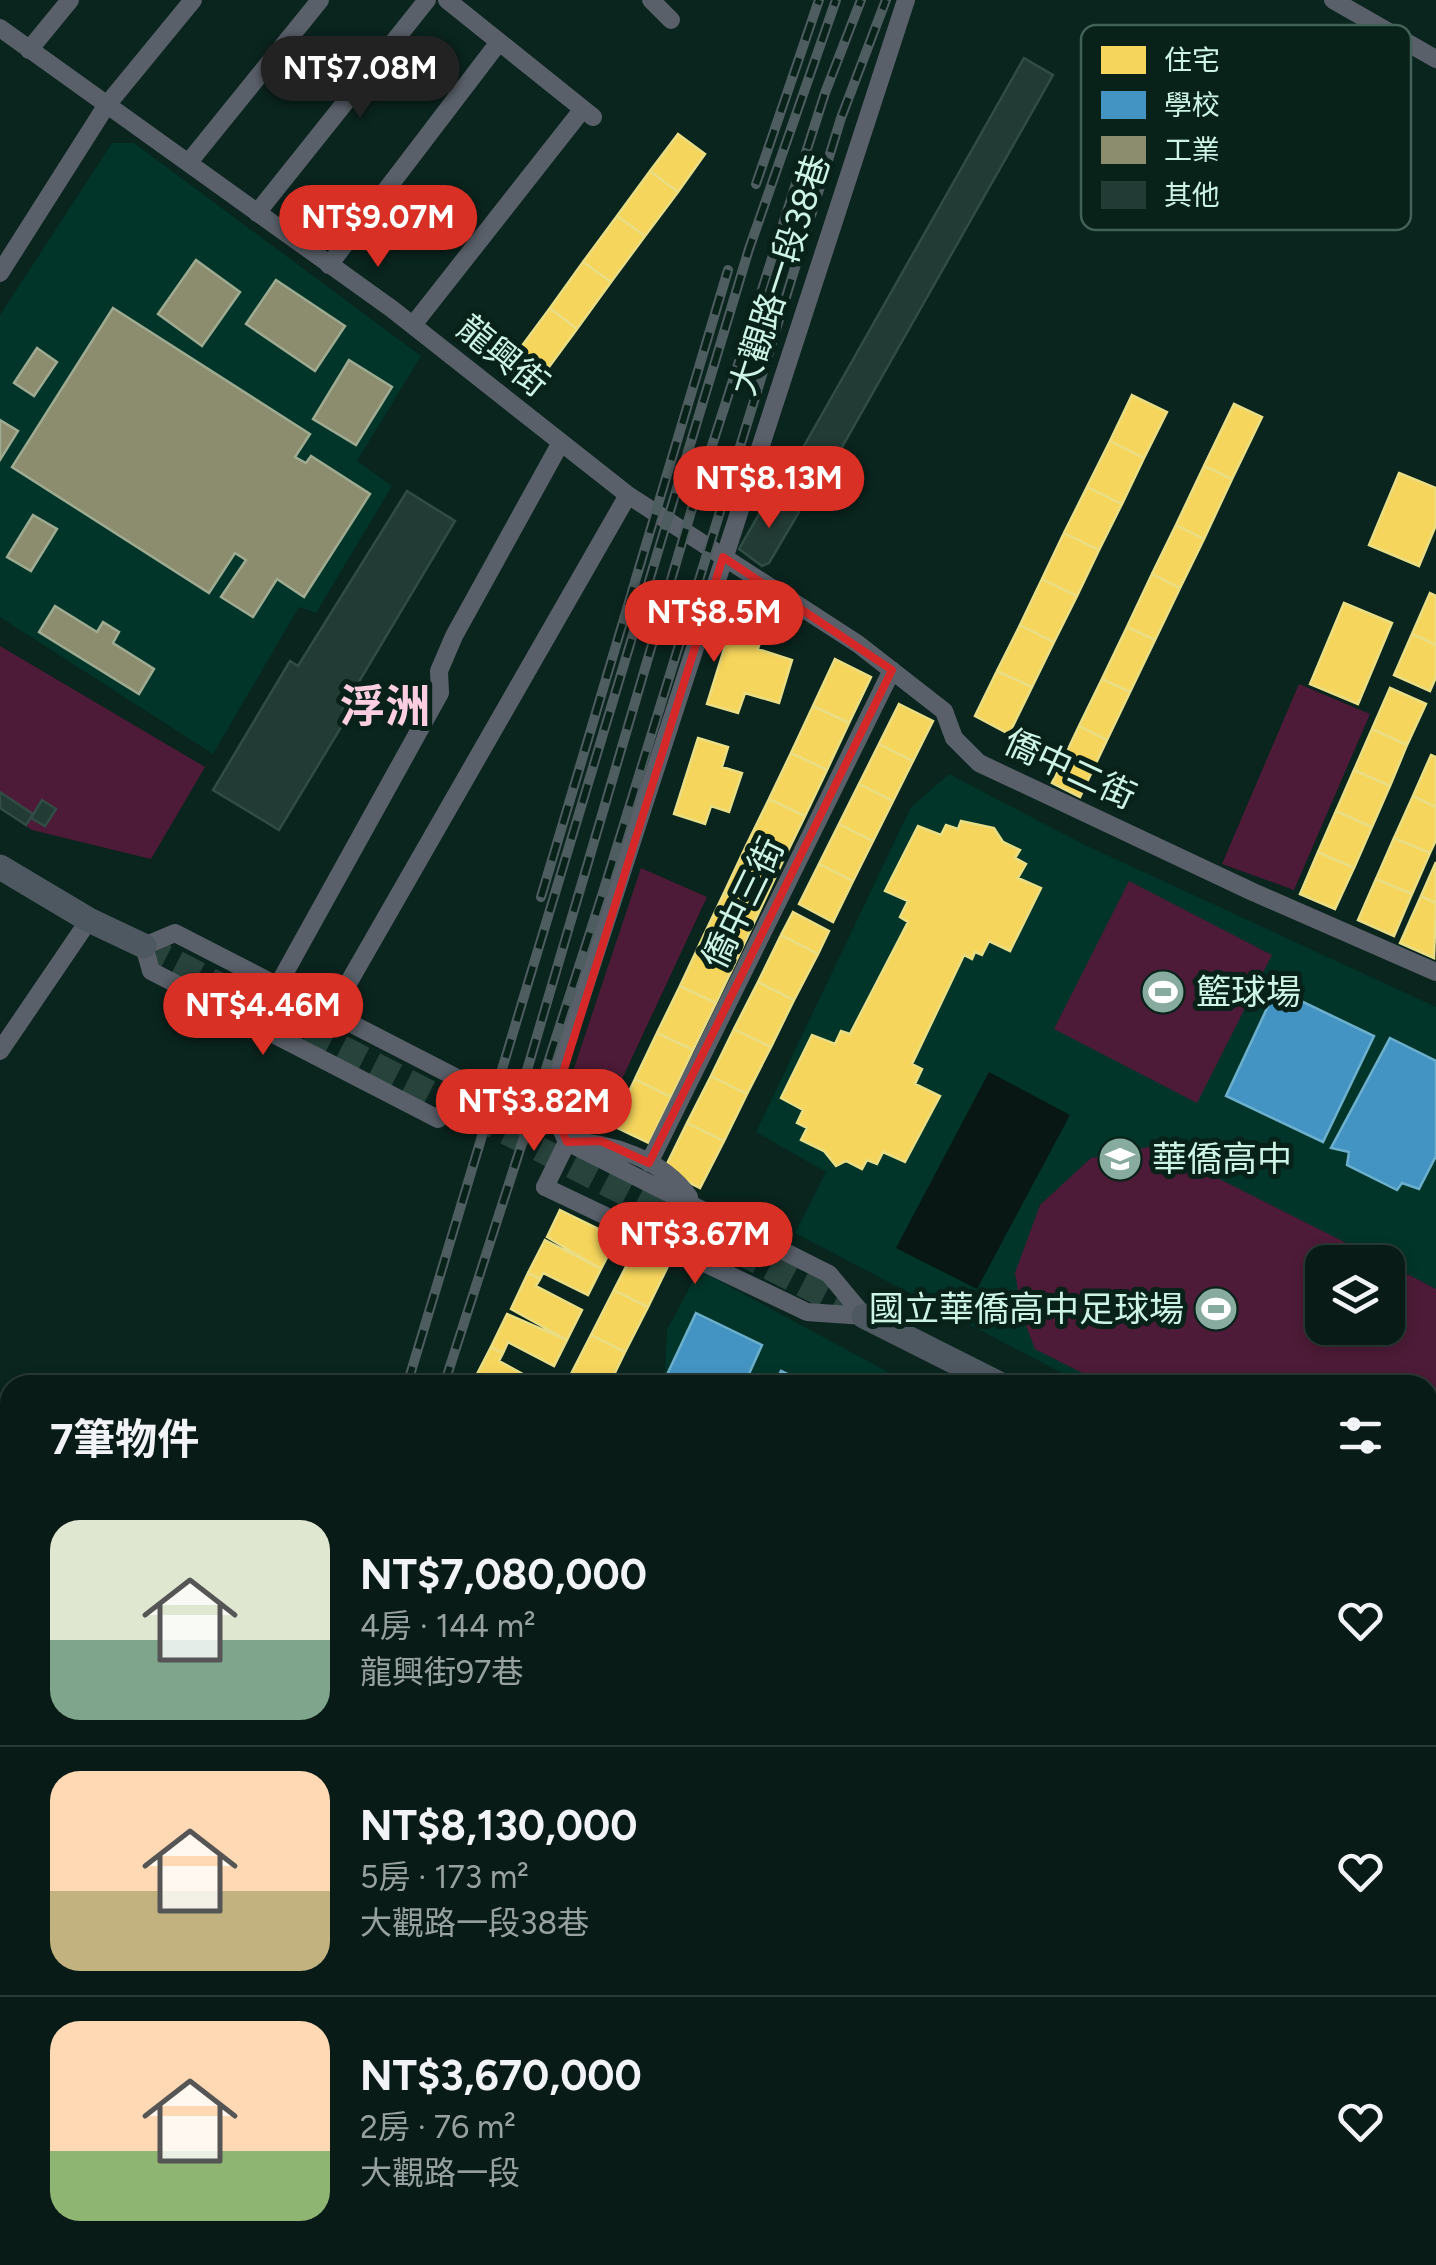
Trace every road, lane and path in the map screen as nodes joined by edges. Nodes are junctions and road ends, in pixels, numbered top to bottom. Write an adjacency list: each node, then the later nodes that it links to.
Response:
1 (70, 0): 14 (street)
2 (193, 0): 16 (street)
3 (320, 0): 17 (street)
4 (427, 0): 18 (street)
5 (446, 0): 12 (street)
6 (651, 0): 9 (street)
7 (906, 0): 24 (street, 大觀路一段38巷)
8 (1333, 0): 10 (street)
9 (671, 20)
10 (1377, 25)
11 (0, 28): 14 (street, 龍興街)
12 (499, 42): 19 (street); 21 (street)
13 (1411, 45): 15 (street)
14 (29, 50): 16 (street, 龍興街)
15 (1436, 59)
16 (106, 106): 17 (street, 龍興街); 20 (street)
17 (189, 162): 18 (street, 龍興街)
18 (257, 213): 19 (street, 龍興街)
19 (328, 265): 21 (street, 龍興街)
20 (0, 273)
21 (413, 325): 22 (street, 龍興街)
22 (560, 444): 23 (street, 龍興街); 30 (street)
23 (628, 495): 24 (street, 龍興街); 31 (street)
24 (722, 557): 25 (street, 僑中二街); 35 (street, 大觀路一段38巷)
25 (892, 670): 29 (street, 僑中二街); 36 (street, 僑中三街)
26 (0, 867): 27 (main road)
27 (90, 920): 28 (main road); 32 (street)
28 (144, 946): 30 (street); 34 (street)
29 (1436, 972)
30 (277, 987): 31 (street)
31 (330, 1015): 33 (street)
32 (0, 1050)
33 (458, 1079)
34 (438, 1119)
35 (567, 1142): 36 (street); 37 (street); 38 (street, bridge)
36 (649, 1164): 37 (street)
37 (694, 1205): 38 (street)
38 (864, 1316): 39 (main road)
39 (981, 1375)

